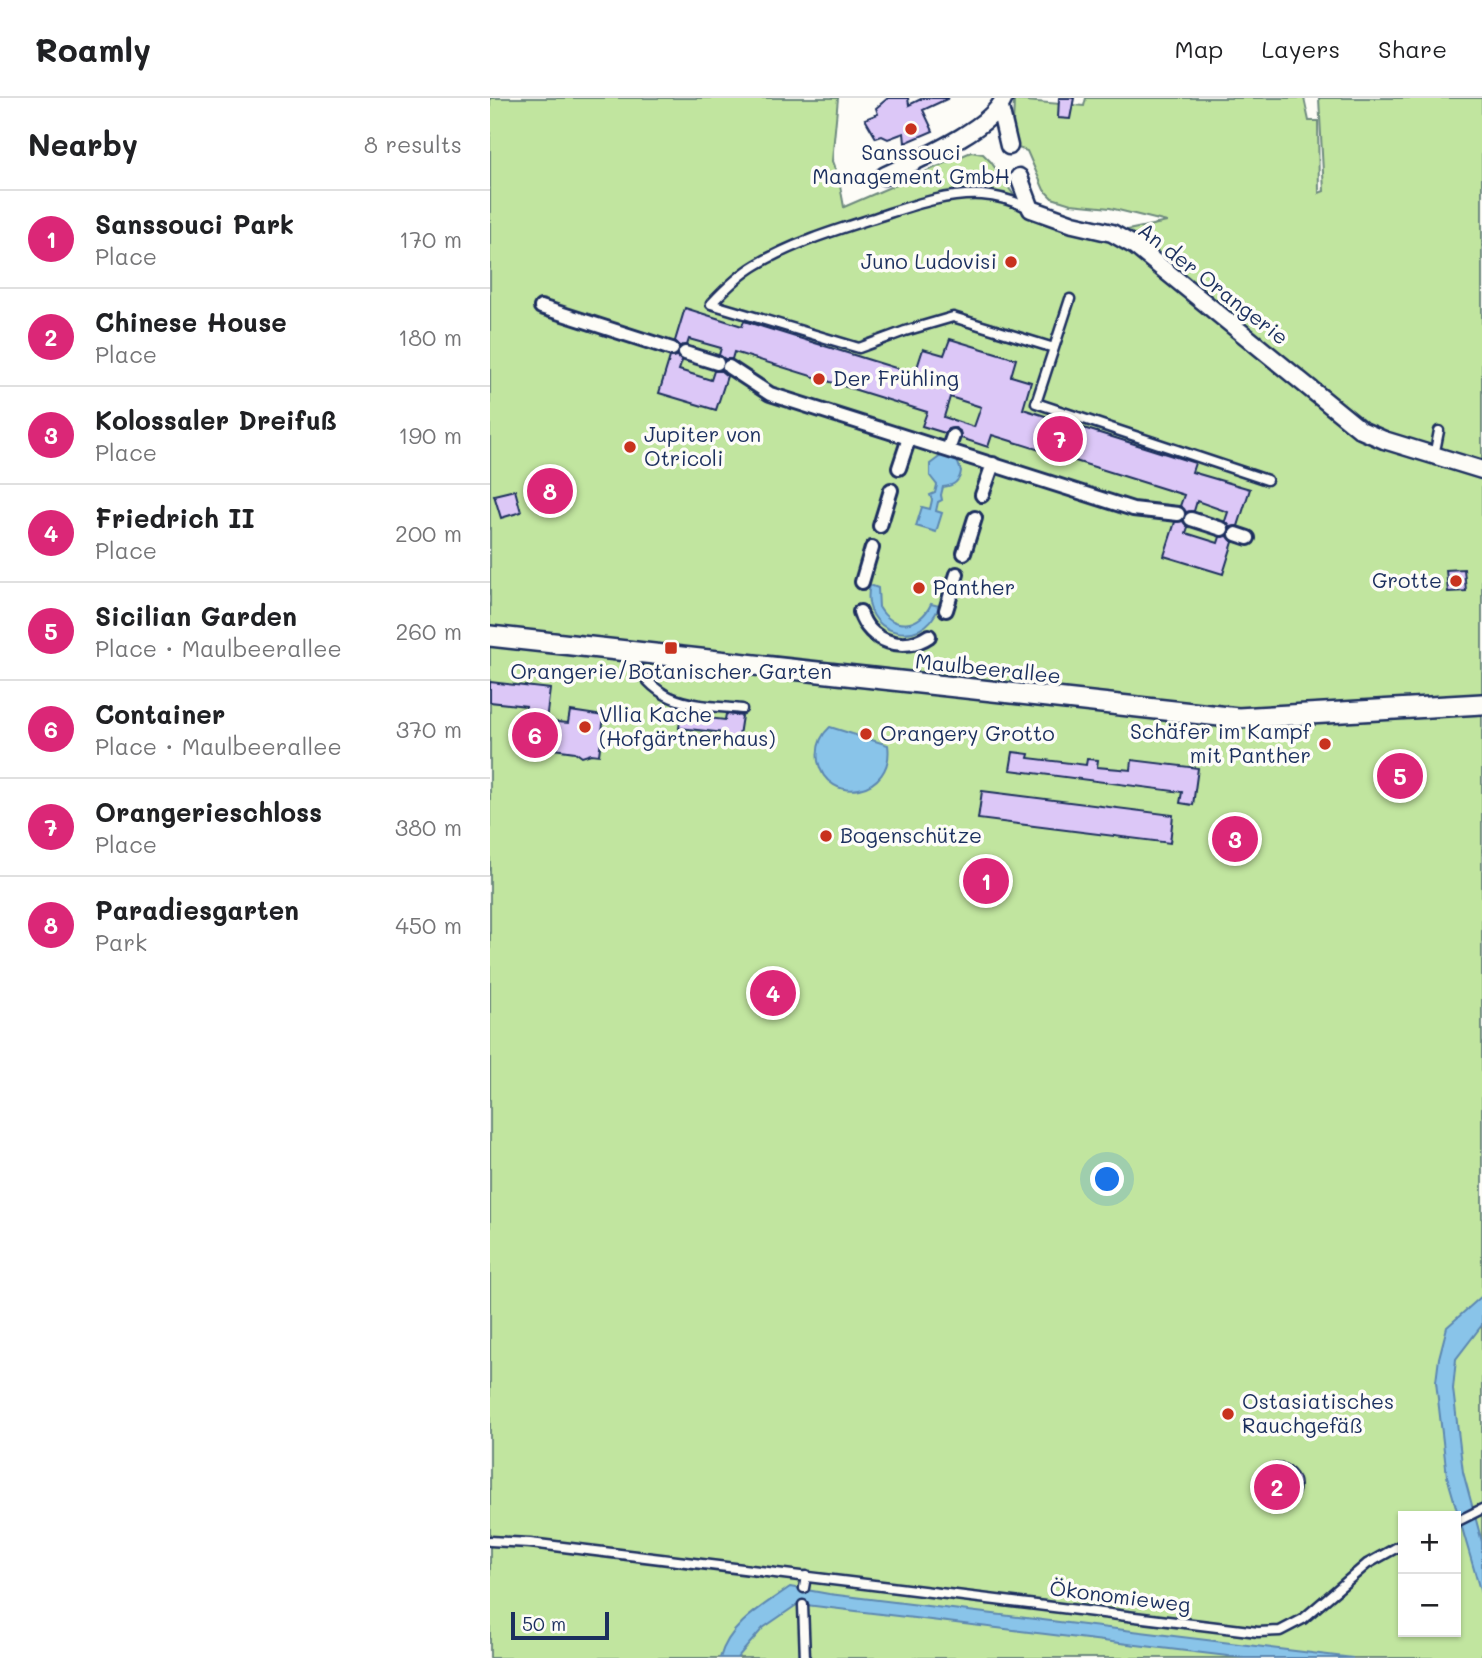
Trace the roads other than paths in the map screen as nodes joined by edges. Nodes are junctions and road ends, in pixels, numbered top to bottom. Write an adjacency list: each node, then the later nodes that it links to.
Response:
1 (1002, 103): 2 (street); 3 (street)
2 (1009, 146)
3 (884, 176)
4 (1019, 177): 5 (street)
5 (1031, 209): 8 (lane, An der Orangerie); 13 (street, An der Orangerie)
6 (1070, 299): 8 (lane)
7 (541, 307): 11 (street)
8 (1054, 348): 17 (lane)
9 (1439, 431): 13 (lane)
10 (953, 436): 12 (street)
11 (909, 438): 12 (street); 15 (street)
12 (948, 450): 14 (street)
13 (1434, 456): 16 (street, An der Orangerie)
14 (993, 464): 19 (street); 20 (street)
15 (899, 468)
16 (1482, 470)
17 (1267, 480)
18 (891, 490): 23 (street)
19 (982, 495)
20 (1178, 514)
21 (975, 517): 26 (street)
22 (1191, 519): 24 (street)
23 (880, 526)
24 (1222, 529)
25 (872, 548): 28 (street)
26 (964, 553)
27 (957, 574): 29 (street)
28 (862, 582)
29 (946, 610)
30 (859, 619): 32 (street)
31 (490, 636): 33 (street, Maulbeerallee)
32 (927, 641)
33 (629, 652): 34 (street, Maulbeerallee); 35 (lane)
34 (1482, 704)
35 (742, 709)
36 (1480, 1511): 37 (lane)
37 (1461, 1520)
38 (490, 1541): 40 (lane, Ökonomieweg)
39 (1398, 1547): 40 (lane, Ökonomieweg)
40 (806, 1576): 41 (lane)
41 (804, 1588)
42 (803, 1605): 43 (lane)
43 (805, 1658)

